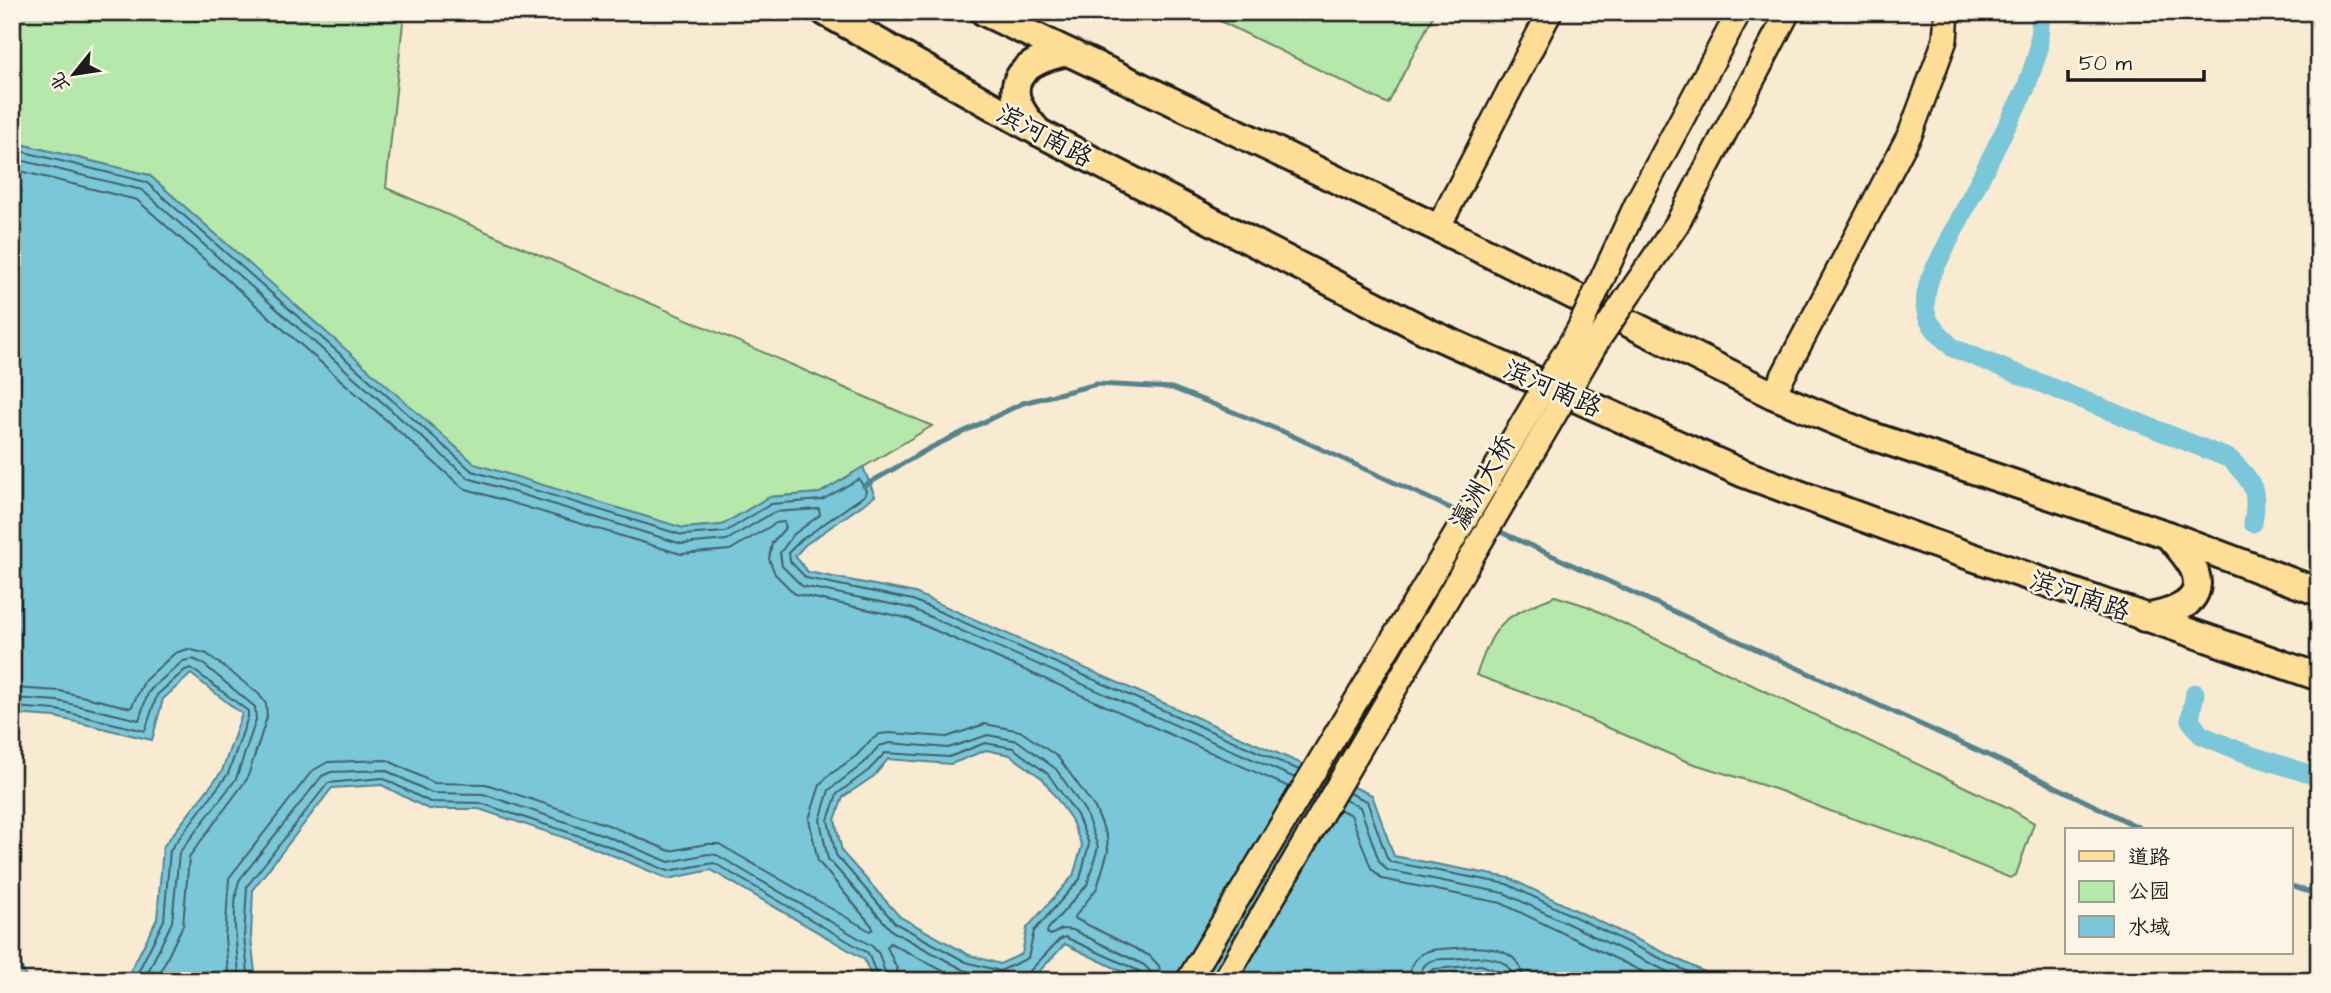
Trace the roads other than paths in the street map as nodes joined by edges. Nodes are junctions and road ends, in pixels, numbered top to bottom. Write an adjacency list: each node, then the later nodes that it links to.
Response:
1 (825, 12): 10 (highway, 滨河南路)
2 (984, 12): 8 (highway)
3 (1550, 12): 11 (main road)
4 (1739, 12): 17 (main road, 瀛洲大桥, bridge)
5 (1788, 12): 18 (main road, 瀛洲大桥, bridge)
6 (1947, 12): 9 (main road)
7 (1962, 12): 9 (main road)
8 (1067, 52): 10 (highway); 11 (highway)
9 (1911, 132): 12 (main road)
10 (1040, 133): 15 (highway, 滨河南路)
11 (1438, 229): 12 (highway)
12 (1773, 396): 13 (highway)
13 (2168, 535): 14 (highway); 15 (highway)
14 (2319, 592)
15 (2144, 618): 16 (highway, 滨河南路)
16 (2319, 677)
17 (1188, 981)
18 (1224, 981)

